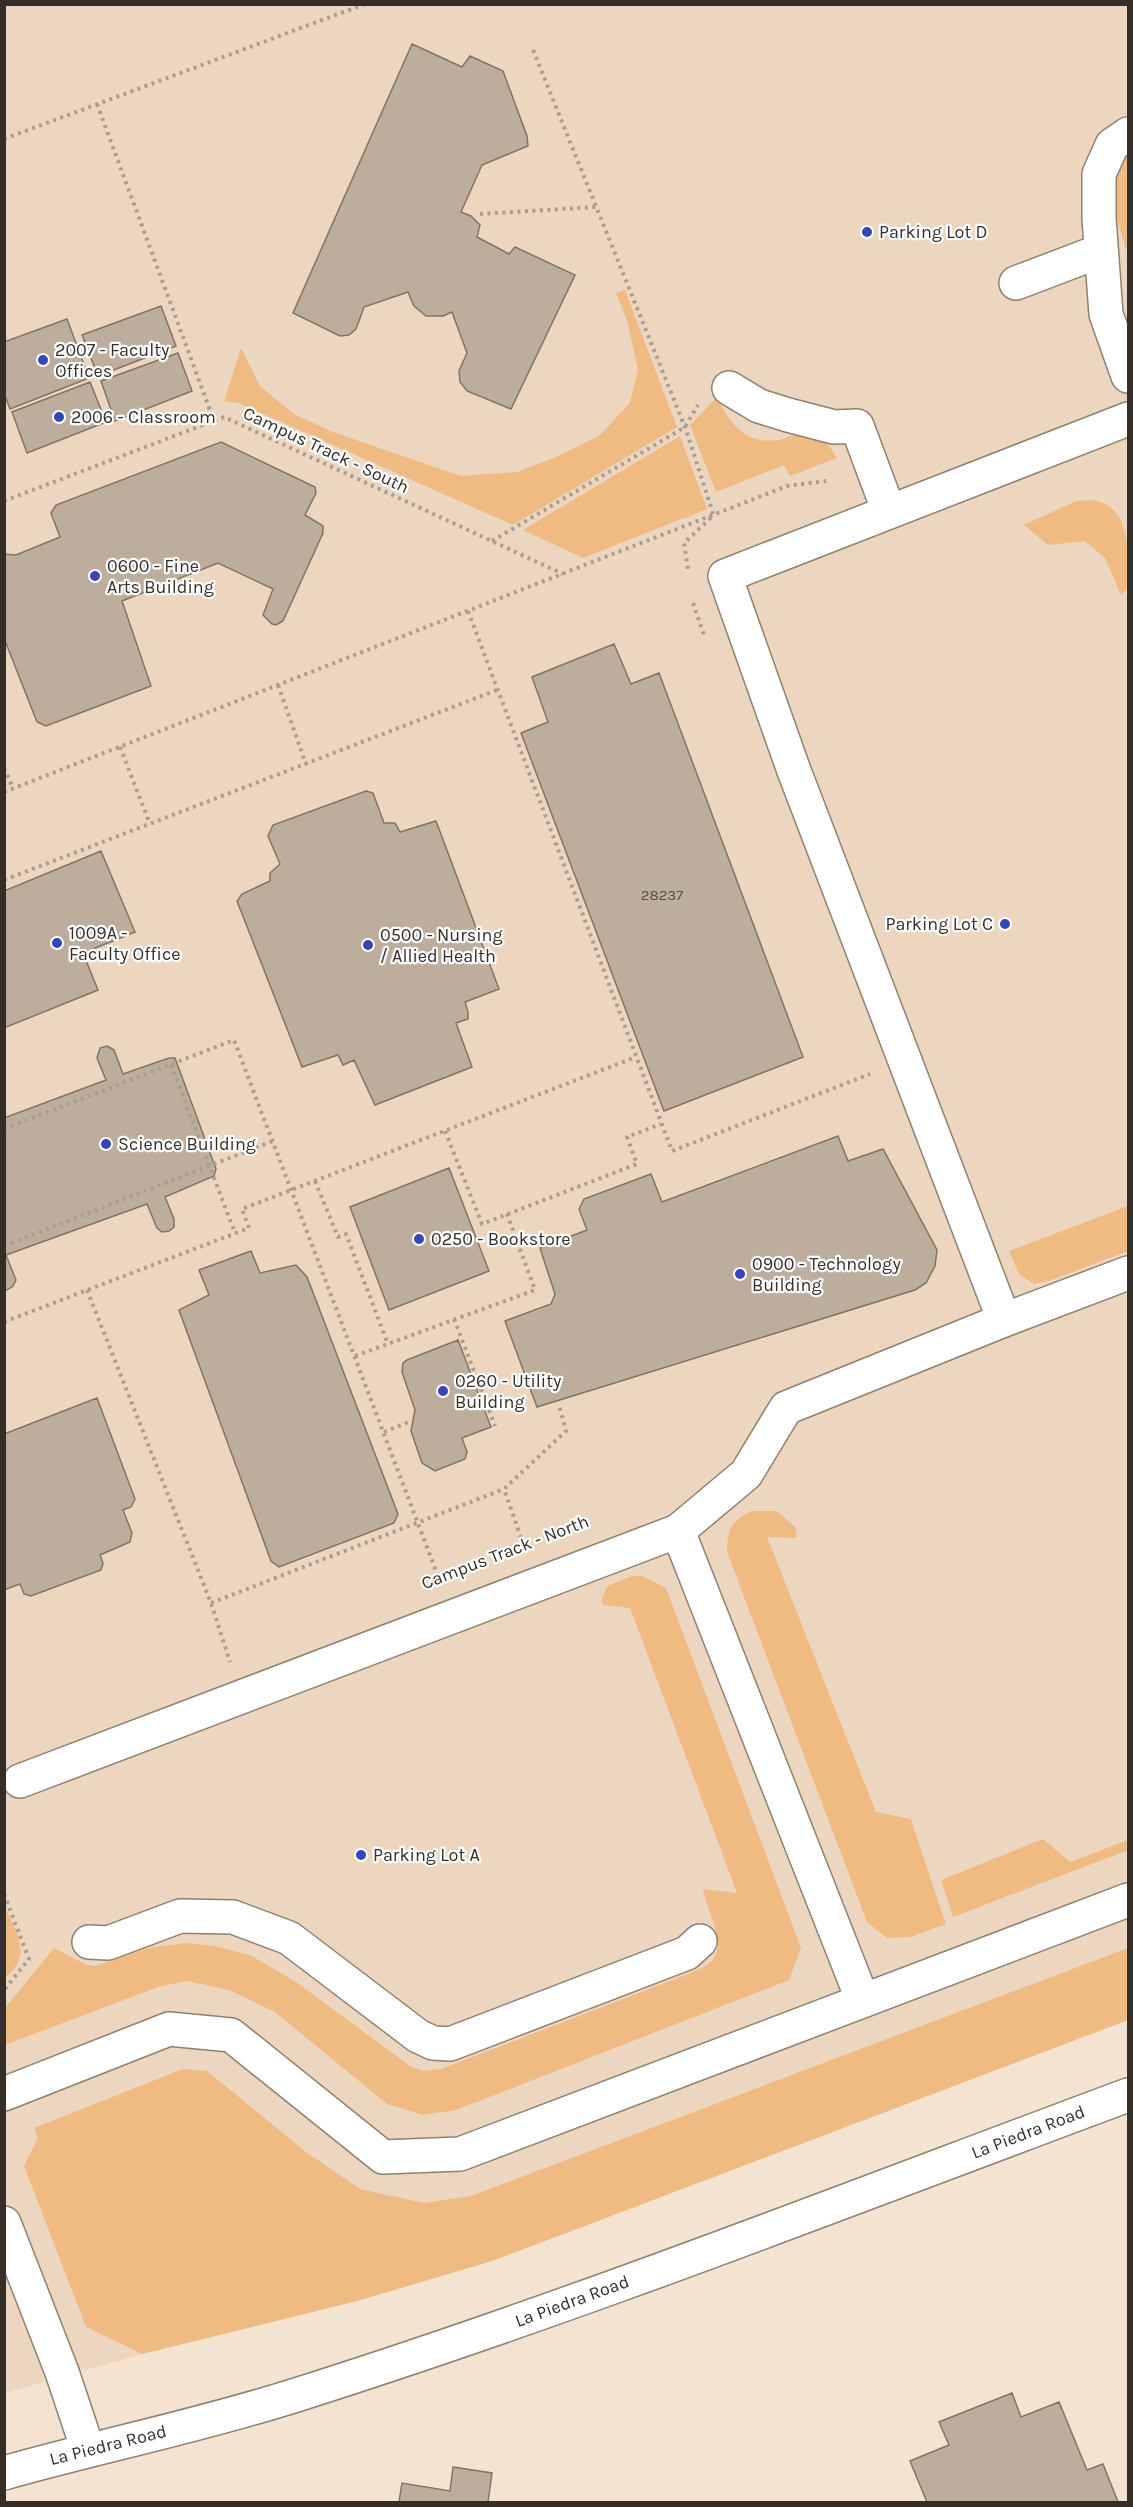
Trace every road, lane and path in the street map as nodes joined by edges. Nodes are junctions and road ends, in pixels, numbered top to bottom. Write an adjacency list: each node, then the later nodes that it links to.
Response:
1 (366, 4): 2 (path)
2 (97, 104): 4 (path); 12 (path)
3 (1128, 134): 7 (street)
4 (4, 139)
5 (596, 207): 6 (path)
6 (480, 214)
7 (1100, 251): 8 (street); 9 (street)
8 (1016, 283)
9 (1128, 376)
10 (715, 393): 15 (street); 16 (path)
11 (1128, 419): 15 (street)
12 (214, 421): 14 (path, Campus Track - South); 16 (path, Campus Track - South)
13 (826, 481): 17 (path)
14 (4, 501)
15 (889, 512): 44 (street)
16 (492, 541): 17 (path, Campus Track - South)
17 (564, 575): 18 (path)
18 (468, 610): 19 (path); 20 (path)
19 (278, 685): 21 (path); 22 (path)
20 (497, 690): 22 (path); 28 (path)
21 (120, 747): 24 (path); 26 (path)
22 (306, 764): 26 (path)
23 (4, 768): 24 (path)
24 (13, 788): 25 (path)
25 (4, 792)
26 (150, 824): 27 (path)
27 (5, 879)
28 (636, 1057): 31 (path); 33 (path)
29 (171, 1065): 32 (path); 34 (path); 35 (path)
30 (876, 1072): 31 (path)
31 (661, 1124): 38 (path)
32 (4, 1129)
33 (445, 1131): 36 (path); 38 (path)
34 (273, 1141): 35 (path); 37 (path)
35 (210, 1166): 39 (path); 40 (path)
36 (315, 1181): 37 (path); 46 (path)
37 (292, 1189): 39 (path); 47 (path)
38 (507, 1214): 43 (path)
39 (235, 1233): 42 (path)
40 (4, 1246)
41 (1128, 1273): 44 (street)
42 (87, 1290): 45 (path); 57 (path)
43 (454, 1319): 46 (path); 50 (path)
44 (1004, 1320): 54 (street)
45 (4, 1322)
46 (388, 1344): 47 (path)
47 (355, 1356): 51 (path)
48 (559, 1405): 52 (path)
49 (411, 1421): 51 (path)
50 (495, 1426)
51 (384, 1432): 53 (path)
52 (504, 1489): 53 (path); 55 (path)
53 (418, 1524): 56 (path); 57 (path)
54 (678, 1531): 59 (street); 65 (street)
55 (528, 1558)
56 (443, 1590)
57 (211, 1603): 58 (path)
58 (233, 1671)
59 (20, 1781)
60 (4, 1894): 64 (path)
61 (1128, 1900): 65 (street)
62 (699, 1941): 63 (street)
63 (89, 1942)
64 (4, 1990)
65 (863, 2001): 66 (street)
66 (4, 2094)
67 (1128, 2095): 69 (street, La Piedra Road)
68 (4, 2223): 69 (street)
69 (88, 2450): 70 (street, La Piedra Road)
70 (4, 2473)

